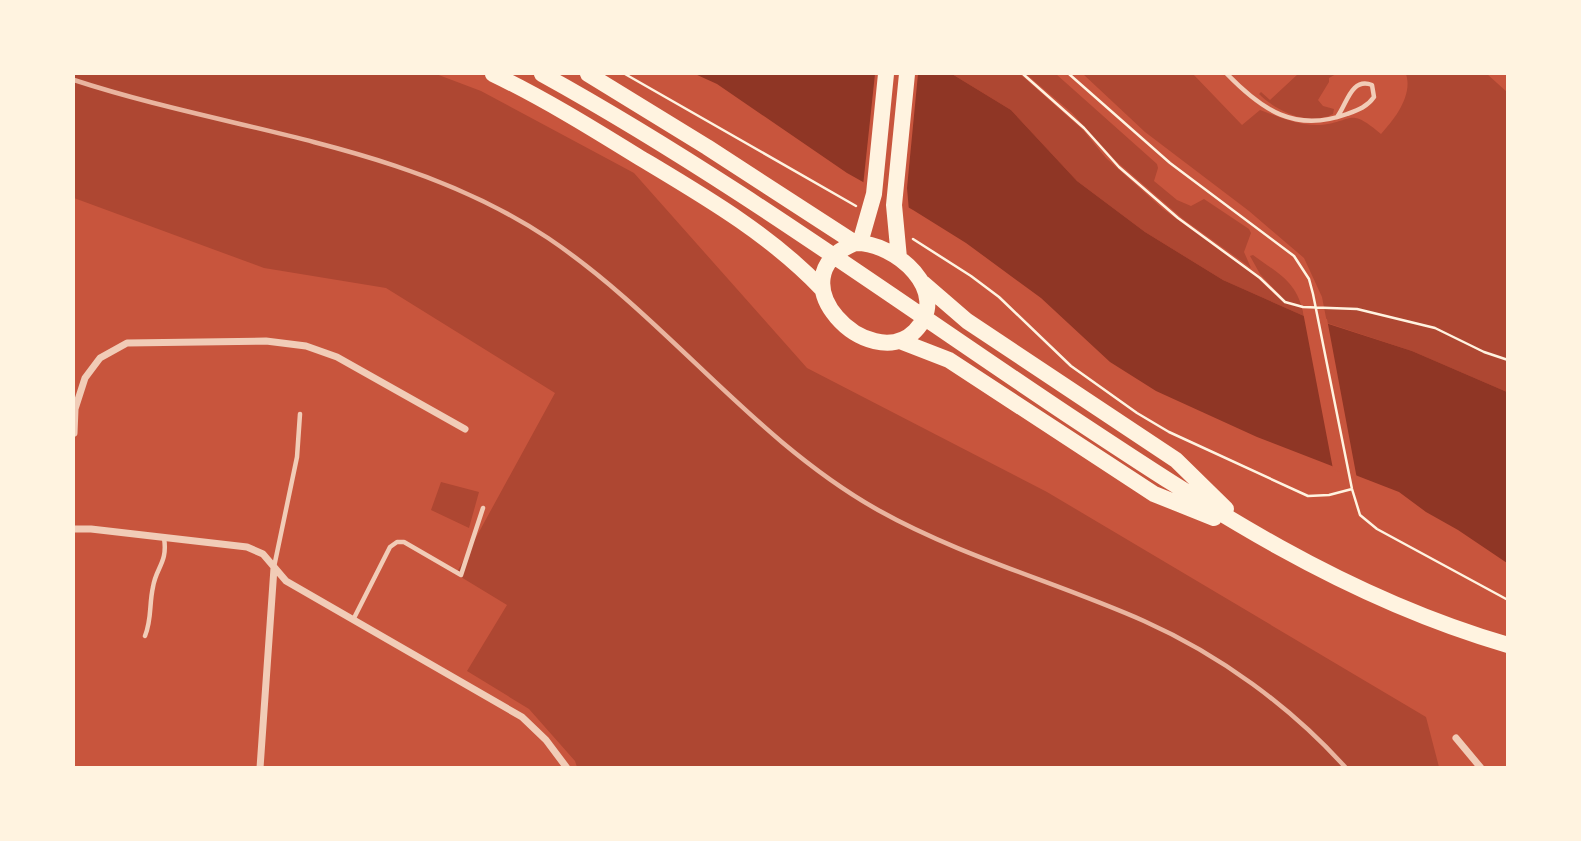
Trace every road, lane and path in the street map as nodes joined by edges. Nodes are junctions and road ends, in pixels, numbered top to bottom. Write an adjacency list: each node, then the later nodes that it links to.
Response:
1 (494, 74): 16 (highway)
2 (542, 74): 25 (highway)
3 (588, 74): 13 (highway)
4 (625, 74): 11 (path)
5 (886, 74): 13 (highway)
6 (908, 74): 14 (highway)
7 (1023, 74): 18 (path)
8 (1069, 74): 22 (path)
9 (1227, 74): 10 (lane)
10 (1337, 117): 10 (lane)
11 (866, 212)
12 (914, 240): 22 (path)
13 (858, 243): 14 (highway); 16 (highway)
14 (899, 258): 15 (highway)
15 (923, 283): 17 (highway); 25 (highway)
16 (822, 289): 17 (highway)
17 (900, 341): 25 (highway)
18 (1507, 360)
19 (299, 414): 27 (lane)
20 (465, 429): 21 (street)
21 (74, 433)
22 (1352, 489): 28 (path)
23 (483, 508): 29 (lane)
24 (74, 529): 26 (street)
25 (1251, 532): 31 (highway)
26 (164, 538): 27 (street); 30 (lane)
27 (274, 568): 29 (street); 33 (street)
28 (1507, 600)
29 (353, 620): 34 (street)
30 (145, 636)
31 (1507, 645)
32 (1456, 738): 35 (street)
33 (260, 768)
34 (567, 768)
35 (1481, 768)

